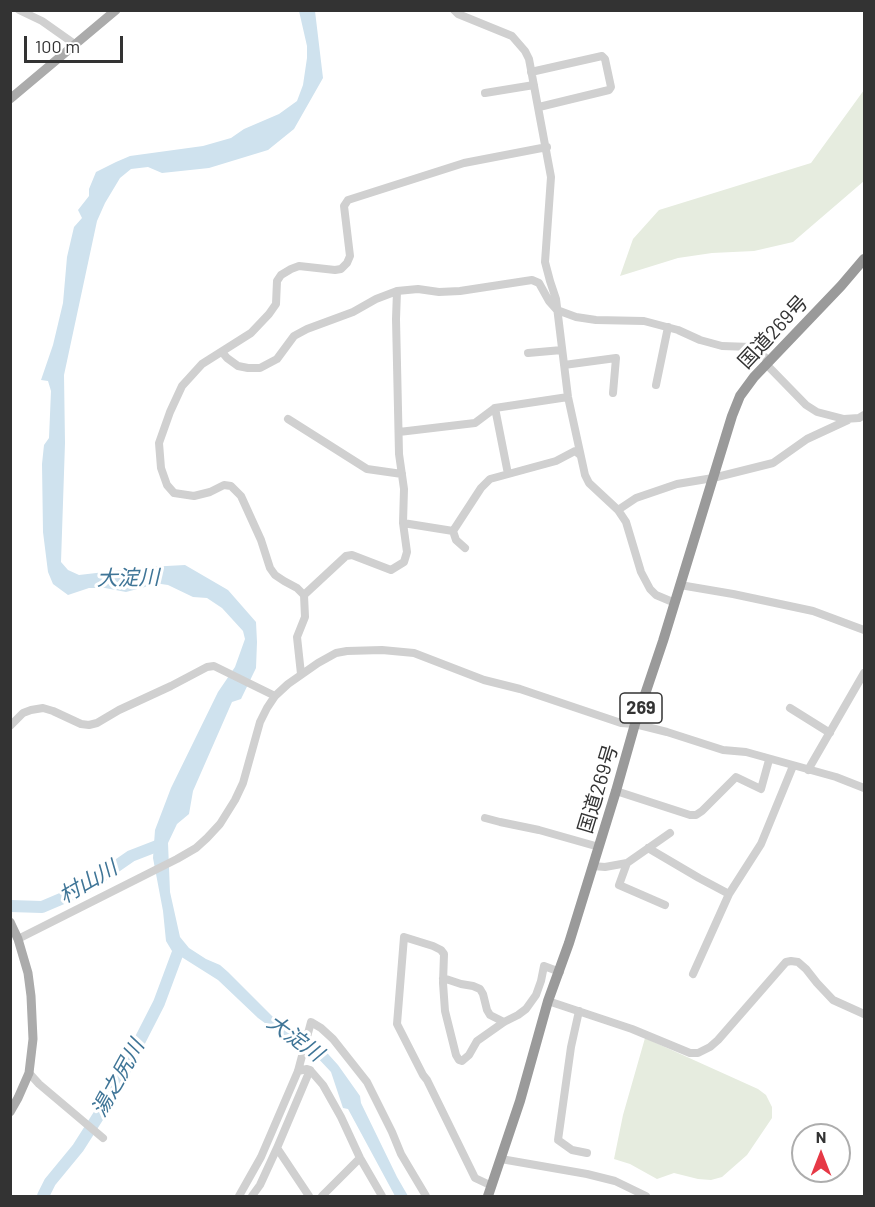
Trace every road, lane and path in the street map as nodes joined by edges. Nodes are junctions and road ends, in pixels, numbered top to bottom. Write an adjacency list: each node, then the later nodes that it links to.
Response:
1 (19, 10): 4 (street)
2 (116, 10): 4 (main road)
3 (454, 10): 5 (street)
4 (76, 45): 8 (main road)
5 (531, 72): 6 (street); 9 (street)
6 (534, 85): 7 (street); 9 (street)
7 (485, 93)
8 (10, 99)
9 (539, 107): 10 (street)
10 (547, 147): 13 (street); 16 (street)
11 (864, 259): 18 (highway, 国道269号 / 269)
12 (398, 291): 13 (street); 16 (street); 26 (street)
13 (557, 310): 14 (street); 15 (street)
14 (668, 327): 18 (street); 20 (street)
15 (562, 350): 17 (street); 19 (street)
16 (222, 352): 36 (street)
17 (528, 352)
18 (767, 364): 24 (street); 30 (highway, 国道269号 / 269)
19 (564, 365): 21 (street); 22 (street)
20 (656, 385)
21 (613, 393)
22 (568, 397): 23 (street); 27 (street)
23 (495, 408): 26 (street); 29 (street)
24 (860, 418): 30 (street)
25 (288, 419): 28 (street)
26 (399, 432): 28 (street)
27 (580, 455): 29 (street); 31 (street)
28 (402, 474): 32 (street)
29 (508, 474): 33 (street)
30 (713, 478): 31 (street); 35 (highway, 国道269号 / 269)
31 (618, 510): 37 (street)
32 (403, 523): 33 (street); 36 (street)
33 (453, 531): 34 (street)
34 (465, 548)
35 (680, 585): 37 (highway, 国道269号 / 269); 38 (street)
36 (304, 595): 40 (street)
37 (675, 603): 43 (highway, 国道269号 / 269)
38 (864, 630)
39 (864, 673): 45 (street)
40 (301, 674): 41 (street); 43 (street)
41 (275, 696): 44 (street); 60 (street)
42 (790, 708): 45 (street)
43 (636, 724): 46 (street); 50 (highway, 国道269号 / 269)
44 (10, 726)
45 (830, 733): 48 (street)
46 (769, 760): 47 (street); 50 (street)
47 (793, 766): 48 (street); 57 (street)
48 (808, 770): 49 (street)
49 (864, 789)
50 (616, 791): 53 (highway, 国道269号 / 269)
51 (485, 818): 53 (street)
52 (670, 833): 54 (street)
53 (599, 847): 56 (highway, 国道269号 / 269)
54 (648, 848): 55 (street); 57 (street)
55 (627, 863): 56 (street); 58 (street)
56 (593, 866): 61 (highway, 国道269号 / 269)
57 (729, 894): 62 (street)
58 (665, 905)
59 (11, 925): 60 (main road)
60 (18, 939): 70 (main road)
61 (560, 972): 64 (highway, 国道269号 / 269); 67 (street)
62 (693, 974)
63 (443, 978): 67 (street); 67 (street); 77 (street)
64 (548, 1001): 65 (street); 76 (highway, 国道269号 / 269)
65 (579, 1011): 66 (street); 74 (street)
66 (864, 1014)
67 (504, 1022)
68 (299, 1069): 69 (street); 78 (street); 83 (street)
69 (310, 1070): 73 (street); 75 (street)
70 (29, 1073): 71 (main road); 72 (street)
71 (10, 1112)
72 (103, 1138)
73 (278, 1148): 79 (street); 80 (street)
74 (587, 1153)
75 (360, 1158): 81 (street); 82 (street)
76 (501, 1159): 77 (highway, 国道269号 / 269); 84 (street)
77 (490, 1191)
78 (239, 1197)
79 (252, 1197)
80 (309, 1197)
81 (322, 1197)
82 (382, 1197)
83 (426, 1197)
84 (646, 1197)

